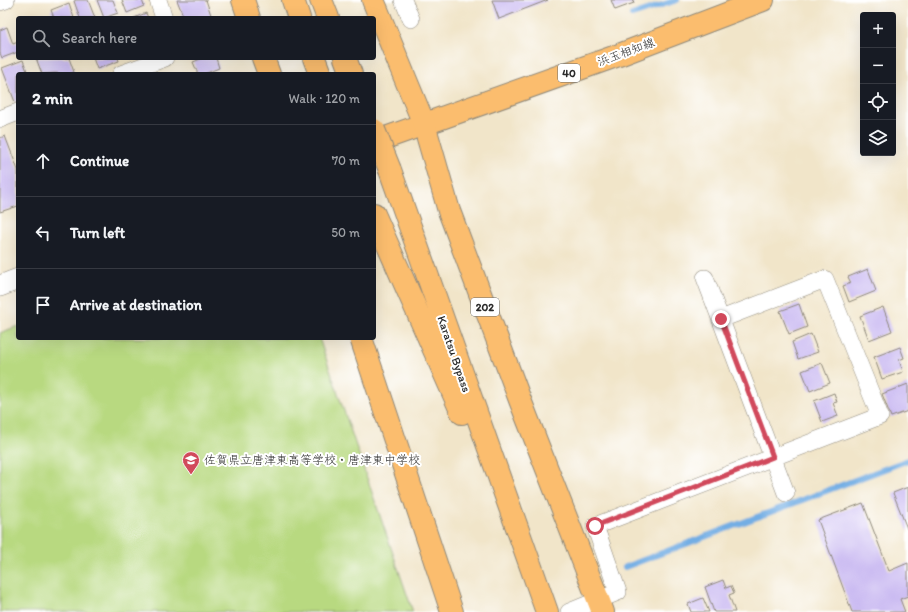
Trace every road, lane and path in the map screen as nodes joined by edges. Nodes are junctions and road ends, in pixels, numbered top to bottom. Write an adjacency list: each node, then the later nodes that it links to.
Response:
1 (6, 0): 9 (street)
2 (158, 0): 10 (street)
3 (243, 0): 11 (main road)
4 (292, 0): 12 (main road)
5 (321, 0): 13 (main road)
6 (373, 0): 25 (main road, 202)
7 (403, 0): 14 (street)
8 (763, 0): 25 (main road, 浜玉相知線 / 40)
9 (0, 2)
10 (163, 16)
11 (248, 16)
12 (298, 16)
13 (327, 16)
14 (411, 19)
15 (160, 60): 19 (street)
16 (264, 60): 20 (main road)
17 (315, 60): 21 (main road)
18 (346, 60): 22 (main road)
19 (126, 72)
20 (268, 72)
21 (319, 72)
22 (350, 72)
23 (16, 113): 24 (street)
24 (0, 119)
25 (424, 124): 27 (main road, 浜玉相知線 / 40); 35 (main road, 202)
26 (376, 135): 34 (main road, Karatsu Bypass, bridge)
27 (376, 141)
28 (376, 219): 34 (main road, Karatsu Bypass)
29 (705, 278): 30 (street)
30 (721, 319): 32 (street); 32 (street)
31 (362, 340): 36 (main road)
32 (773, 457): 33 (street); 35 (street)
33 (786, 493)
34 (534, 577): 37 (main road, Karatsu Bypass)
35 (601, 606): 38 (street)
36 (452, 612)
37 (547, 612)
38 (568, 612)

